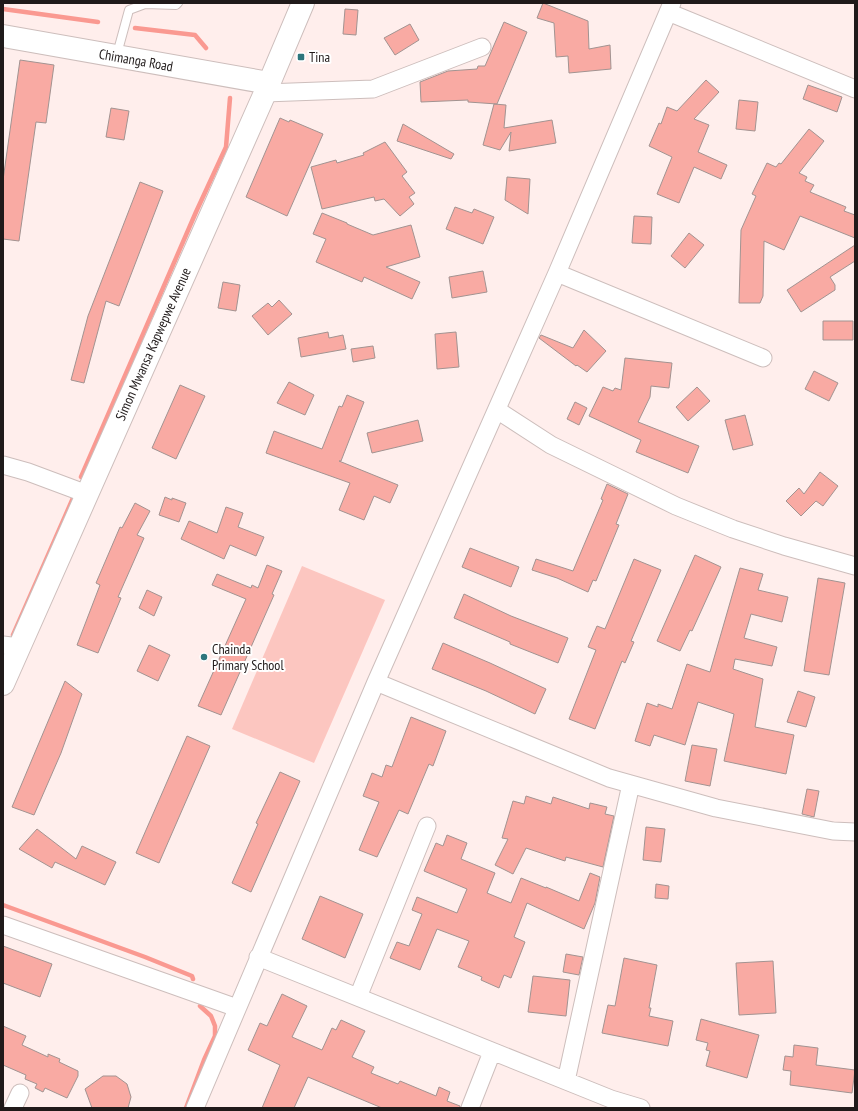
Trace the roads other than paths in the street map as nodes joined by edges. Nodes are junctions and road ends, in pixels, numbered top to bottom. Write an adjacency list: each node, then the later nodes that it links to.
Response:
1 (178, 3): 6 (lane)
2 (303, 3): 7 (main road, Simon Mwansa Kapwepwe Avenue)
3 (670, 7): 8 (street); 9 (street)
4 (3, 36): 6 (main road, Chimanga Road)
5 (482, 47): 7 (street)
6 (116, 56): 7 (main road, Chimanga Road)
7 (267, 88): 13 (main road, Simon Mwansa Kapwepwe Avenue)
8 (855, 89)
9 (557, 273): 10 (street); 11 (street)
10 (763, 358)
11 (497, 410): 14 (street); 16 (street)
12 (3, 465): 13 (street)
13 (86, 494): 15 (main road, Simon Mwansa Kapwepwe Avenue)
14 (855, 566)
15 (11, 646): 17 (main road, Simon Mwansa Kapwepwe Avenue)
16 (376, 682): 18 (street); 22 (street)
17 (3, 684)
18 (632, 784): 20 (street); 26 (street)
19 (427, 826): 23 (street)
20 (855, 832)
21 (3, 925): 24 (street)
22 (258, 957): 23 (street); 24 (street)
23 (358, 997): 25 (street)
24 (237, 1008): 27 (street)
25 (492, 1052): 26 (street); 28 (street)
26 (566, 1081): 29 (street)
27 (195, 1108)
28 (470, 1108)
29 (641, 1108)

